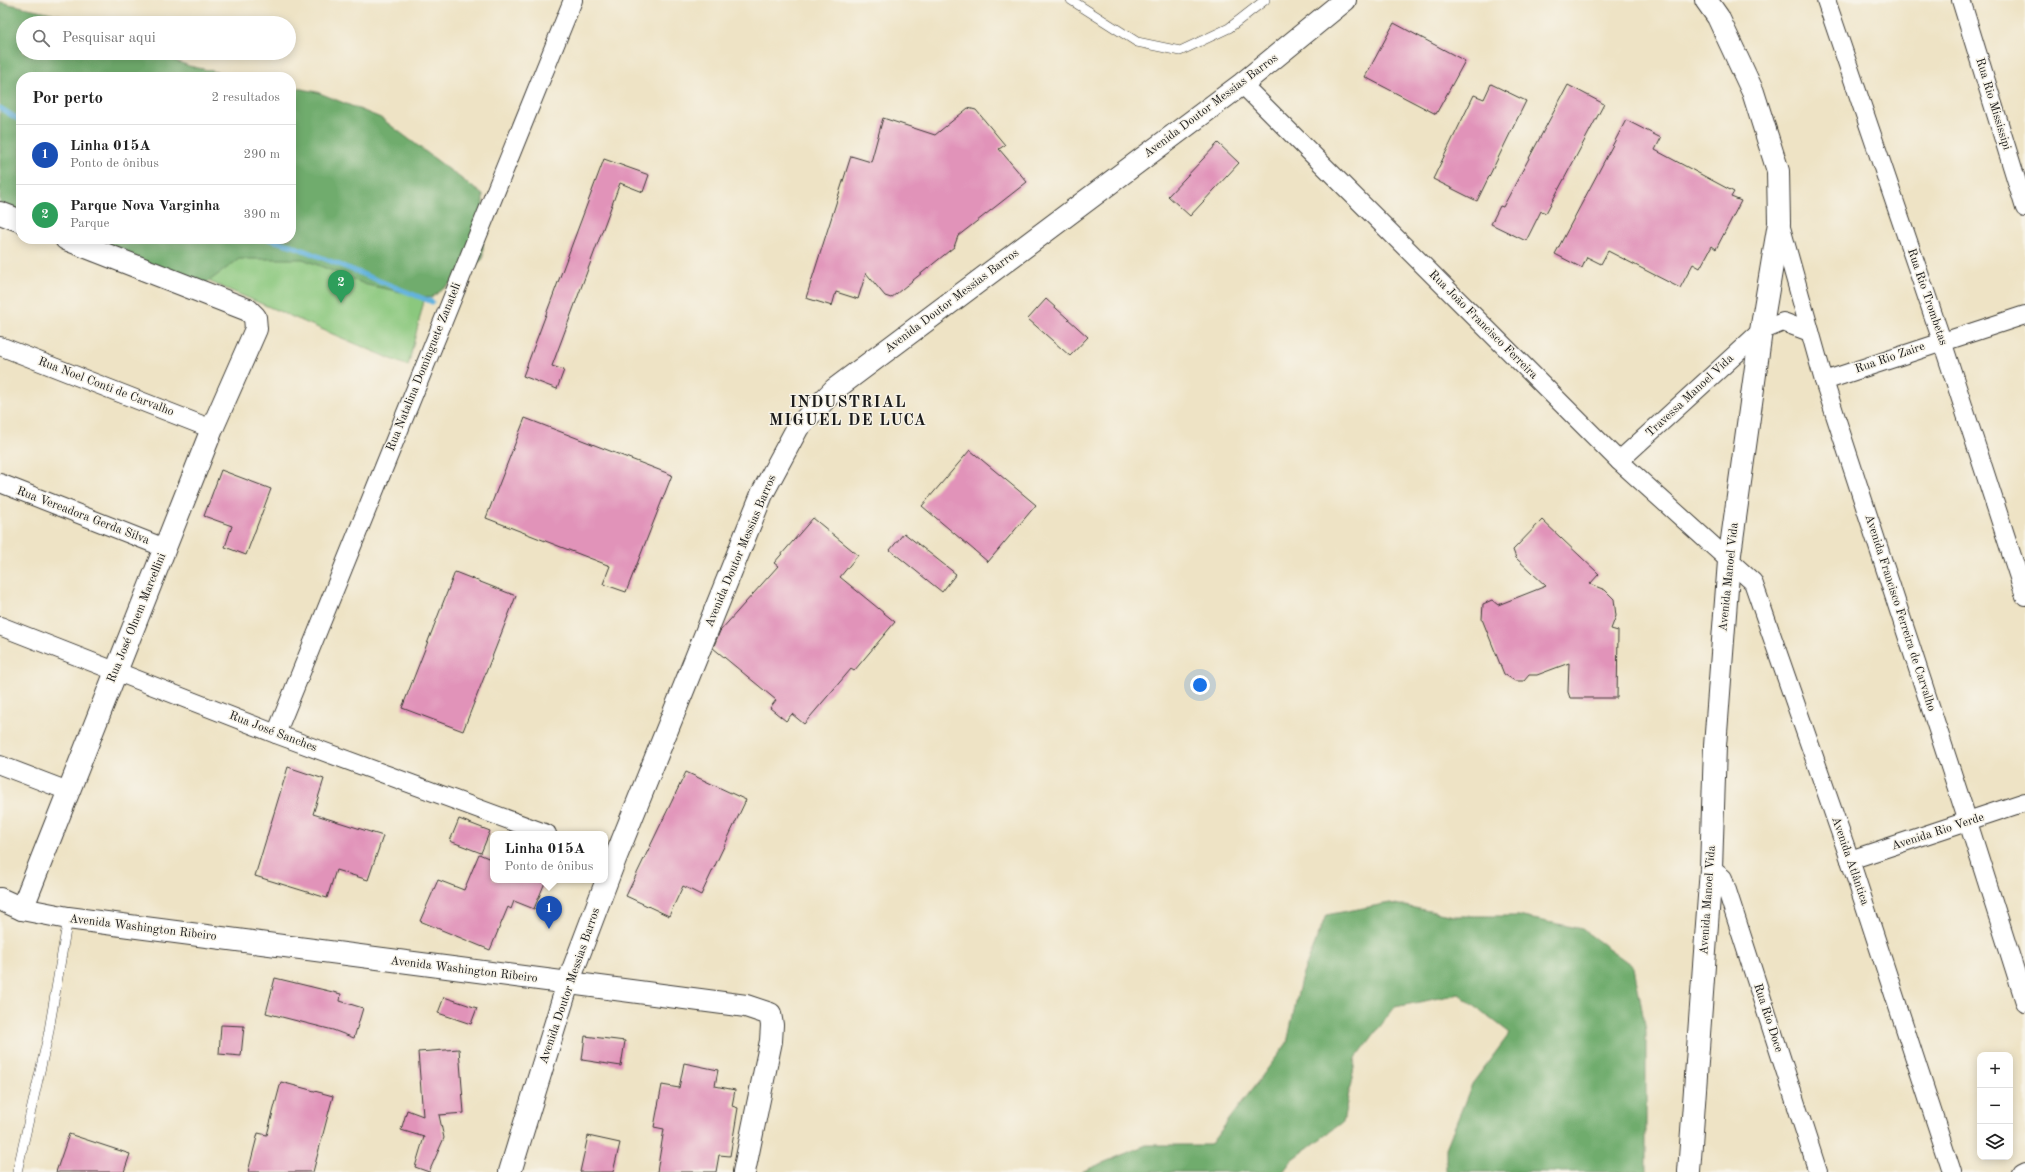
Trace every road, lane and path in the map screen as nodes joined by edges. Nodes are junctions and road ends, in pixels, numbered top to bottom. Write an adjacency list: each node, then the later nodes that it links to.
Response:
1 (573, 0): 28 (street, Rua Natalina Dominguete Zanateli)
2 (1071, 0): 3 (lane)
3 (1265, 0)
4 (1346, 0): 8 (street, Avenida Doutor Messias Barros)
5 (1706, 0): 12 (street, Avenida Manoel Vida)
6 (1826, 0): 17 (street, Rua Rio Trombetas)
7 (1961, 0): 9 (street, Rua Rio Mississipi)
8 (1242, 84): 21 (street, Rua João Francisco Ferreira); 34 (street, Avenida Doutor Messias Barros)
9 (2025, 208)
10 (0, 213): 11 (street)
11 (16, 219)
12 (1779, 223): 15 (street, Avenida Manoel Vida); 16 (street, Avenida Francisco Ferreira de Carvalho)
13 (79, 244): 20 (street, Rua José Olnem Marcellini)
14 (2025, 315): 17 (street, Rua Rio Zaire)
15 (1761, 331): 16 (street); 21 (street, Travessa Manoel Vida); 24 (street, Avenida Manoel Vida)
16 (1810, 332): 19 (street, Avenida Francisco Ferreira de Carvalho)
17 (1942, 341): 19 (street, Rua Rio Zaire); 25 (street, Rua Rio Trombetas)
18 (0, 346): 20 (street, Rua Noel Conti de Carvalho)
19 (1824, 381): 32 (street, Avenida Francisco Ferreira de Carvalho)
20 (212, 429): 23 (street, Rua José Olnem Marcellini)
21 (1619, 461): 24 (street, Rua João Francisco Ferreira)
22 (0, 483): 23 (street, Rua Vereadora Gerda Silva)
23 (165, 548): 27 (street, Rua José Olnem Marcellini)
24 (1729, 561): 35 (street, Avenida Atlântica); 36 (street, Avenida Manoel Vida)
25 (2025, 596)
26 (0, 626): 27 (street, Rua José Sanches)
27 (116, 671): 28 (street, Rua José Sanches); 30 (street, Rua José Olnem Marcellini)
28 (276, 734): 33 (street, Rua José Sanches)
29 (0, 765): 30 (street)
30 (68, 791): 39 (street, Rua José Olnem Marcellini)
31 (2025, 802): 32 (street, Avenida Rio Verde)
32 (1968, 822): 35 (street, Avenida Rio Verde); 41 (street, Avenida Francisco Ferreira de Carvalho)
33 (539, 831)
34 (610, 857)
35 (1850, 860): 50 (street, Avenida Atlântica)
36 (1711, 869): 48 (street, Avenida Manoel Vida); 49 (street, Rua Rio Doce)
37 (601, 883): 42 (street, Avenida Doutor Messias Barros)
38 (0, 899): 39 (street, Avenida Washington Ribeiro)
39 (22, 909): 40 (street, Avenida Washington Ribeiro)
40 (68, 918): 42 (street, Avenida Washington Ribeiro); 45 (lane)
41 (2019, 963): 43 (street, Avenida Francisco Ferreira de Carvalho)
42 (568, 983): 46 (street, Avenida Doutor Messias Barros); 47 (street, Avenida Washington Ribeiro)
43 (2025, 1002)
44 (2025, 1170): 51 (street)
45 (17, 1172)
46 (510, 1172)
47 (744, 1172)
48 (1689, 1172)
49 (1818, 1172)
50 (1952, 1172)
51 (2020, 1172)

